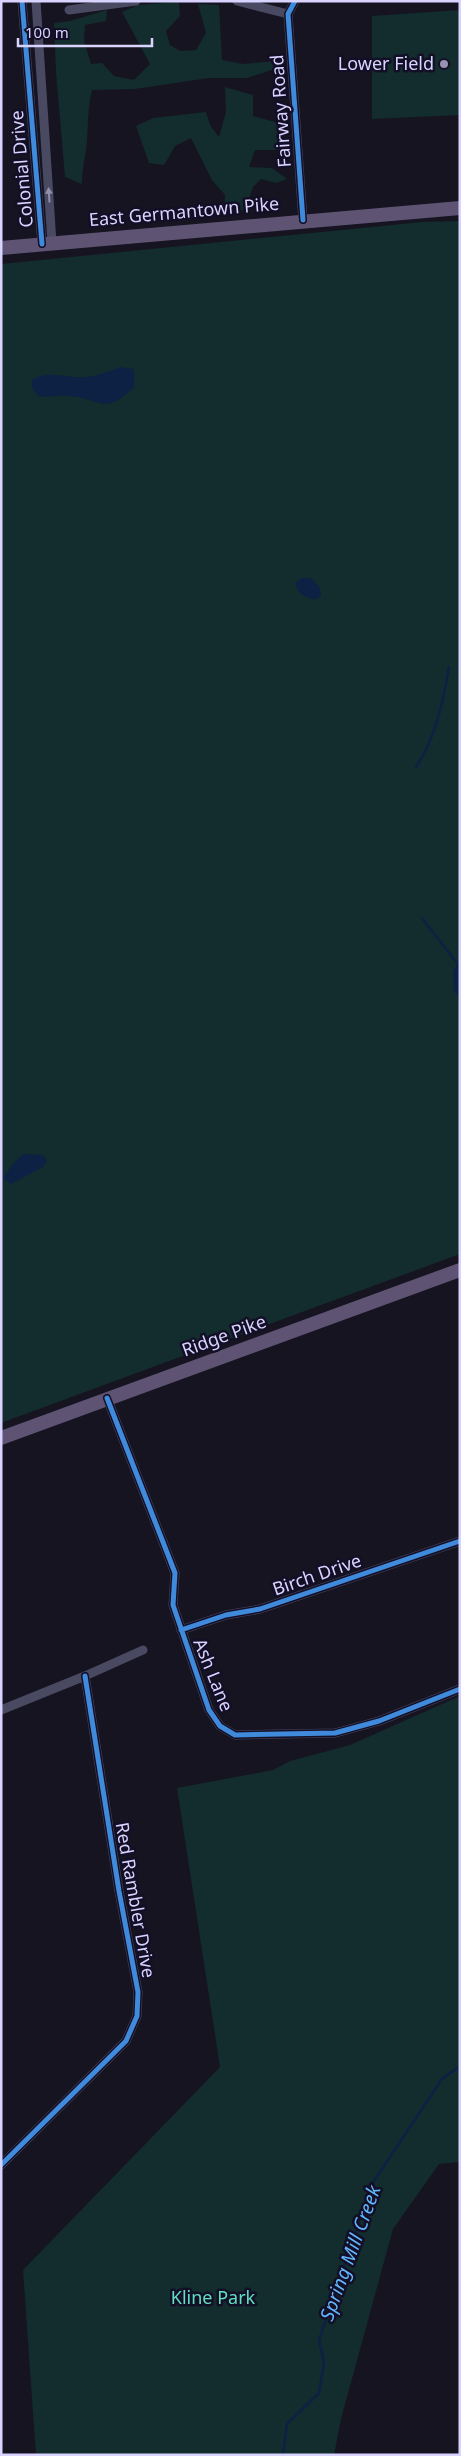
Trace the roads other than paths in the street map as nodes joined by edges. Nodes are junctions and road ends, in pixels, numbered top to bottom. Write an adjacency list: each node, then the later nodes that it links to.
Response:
1 (22, 1): 10 (street, Colonial Drive)
2 (36, 1): 10 (street, Colonial Drive, one-way to 2)
3 (136, 1): 6 (street)
4 (237, 1): 7 (street)
5 (295, 1): 7 (street)
6 (69, 10)
7 (288, 14): 9 (street, Fairway Road)
8 (460, 208): 9 (main road, East Germantown Pike)
9 (303, 220): 10 (main road, East Germantown Pike)
10 (47, 244): 11 (main road, East Germantown Pike)
11 (1, 248)
12 (460, 1270): 13 (main road, Ridge Pike)
13 (107, 1398): 14 (main road, Ridge Pike); 16 (street, Ash Lane)
14 (1, 1438)
15 (460, 1541): 16 (street, Birch Drive)
16 (181, 1630): 19 (street, Ash Lane)
17 (143, 1650): 18 (street)
18 (85, 1676): 20 (street); 21 (street, Red Rambler Drive)
19 (460, 1689)
20 (1, 1710)
21 (1, 2165)

